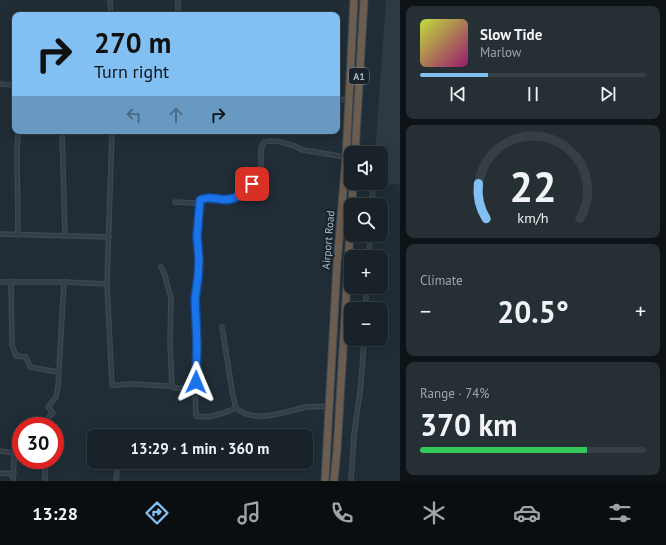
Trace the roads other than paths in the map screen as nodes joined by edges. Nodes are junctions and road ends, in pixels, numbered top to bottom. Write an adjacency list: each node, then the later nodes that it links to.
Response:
1 (110, 0): 5 (street)
2 (178, 0): 6 (street)
3 (354, 0): 10 (highway, Airport Road / A1)
4 (364, 0): 15 (highway, A1)
5 (111, 12)
6 (178, 12)
7 (0, 84): 8 (street)
8 (12, 85)
9 (340, 99): 10 (street)
10 (350, 100): 14 (highway, Airport Road / A1)
11 (18, 134): 21 (street)
12 (62, 134): 22 (street)
13 (112, 134): 23 (street)
14 (347, 146)
15 (355, 146)
16 (344, 157): 18 (street)
17 (344, 181): 37 (highway, Airport Road / A1)
18 (200, 200): 19 (street); 36 (street)
19 (176, 202)
20 (0, 234): 21 (street)
21 (18, 235): 22 (street)
22 (65, 236): 23 (street)
23 (109, 238): 29 (street)
24 (350, 242): 30 (highway, Airport Road)
25 (161, 267): 35 (street)
26 (10, 281): 27 (street); 28 (street); 34 (street)
27 (0, 282)
28 (64, 282): 29 (street); 34 (street)
29 (108, 284): 35 (street)
30 (349, 302)
31 (222, 327): 38 (street)
32 (347, 346): 51 (highway, Airport Road)
33 (364, 346): 52 (street)
34 (58, 372): 39 (street)
35 (172, 386): 36 (street)
36 (195, 389): 38 (street)
37 (329, 406): 38 (street); 50 (highway, Airport Road / A1)
38 (236, 408)
39 (49, 417)
40 (0, 451): 41 (street)
41 (12, 453)
42 (14, 469): 46 (street)
43 (45, 469): 48 (street)
44 (117, 469): 49 (street)
45 (0, 473): 46 (street)
46 (14, 474): 47 (street)
47 (13, 481)
48 (45, 481)
49 (116, 481)
50 (324, 481)
51 (334, 481)
52 (352, 481)

